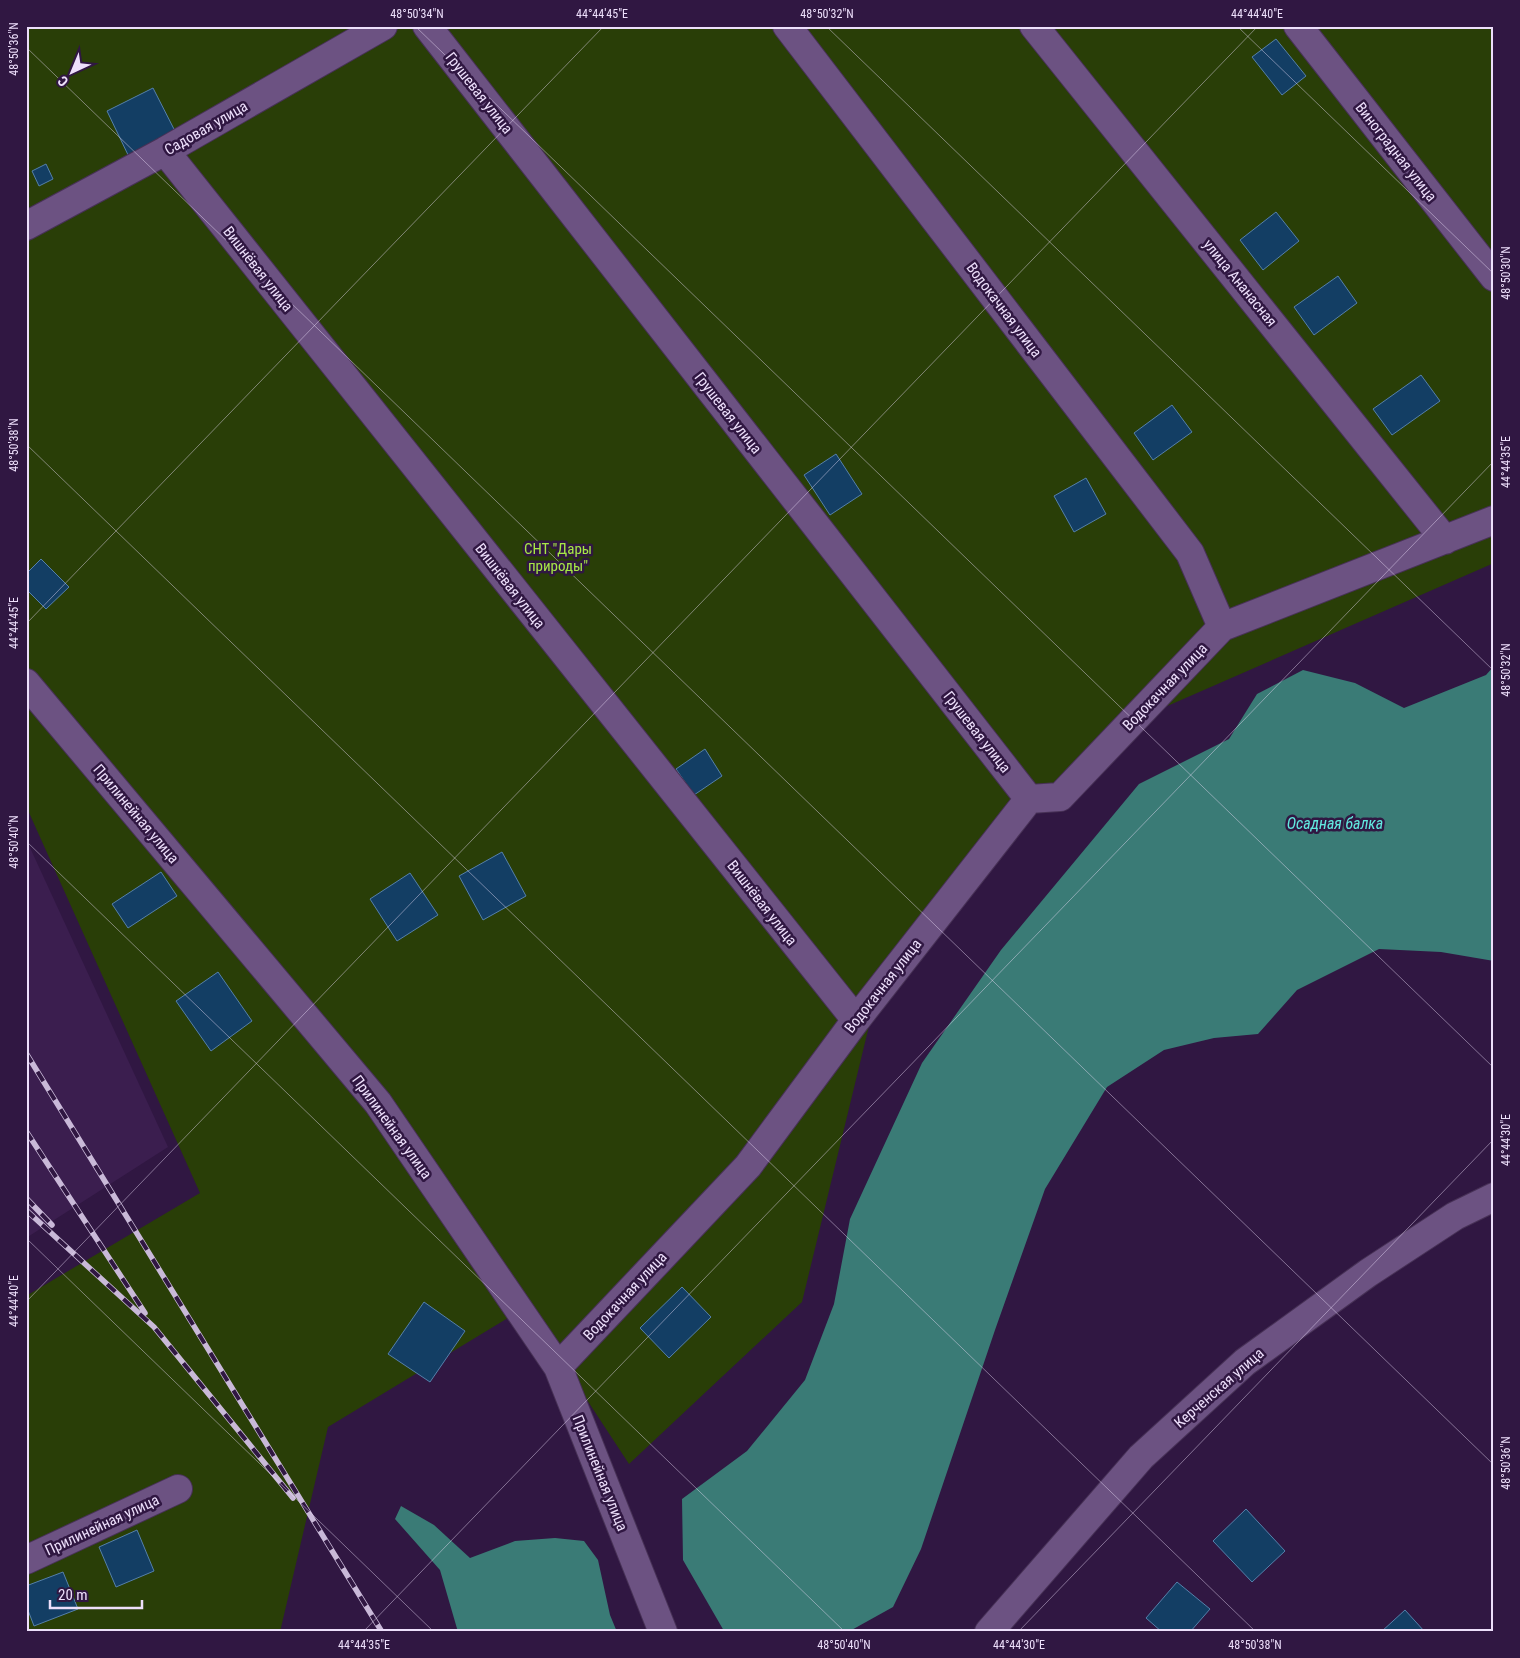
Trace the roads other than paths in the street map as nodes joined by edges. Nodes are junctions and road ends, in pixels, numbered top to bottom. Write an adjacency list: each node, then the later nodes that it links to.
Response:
1 (384, 26): 6 (street, Садовая улица)
2 (427, 26): 13 (street, Грушевая улица)
3 (787, 26): 11 (street, Водокачная улица)
4 (1034, 26): 10 (street, улица Ананасная)
5 (1298, 26): 8 (street, Виноградная улица)
6 (165, 151): 7 (street, Садовая улица); 14 (street, Вишнёвая улица)
7 (26, 226)
8 (1494, 277)
9 (1494, 520): 10 (street, Водокачная улица)
10 (1445, 540): 11 (street, Водокачная улица)
11 (1222, 627): 13 (street, Водокачная улица)
12 (26, 683): 16 (street, Прилинейная улица)
13 (1029, 799): 14 (street, Водокачная улица)
14 (856, 1020): 16 (street, Водокачная улица)
15 (1494, 1197): 20 (street, Керченская улица)
16 (558, 1367): 19 (street, Прилинейная улица)
17 (178, 1489): 18 (street, Прилинейная улица)
18 (26, 1560)
19 (663, 1632)
20 (989, 1632)

